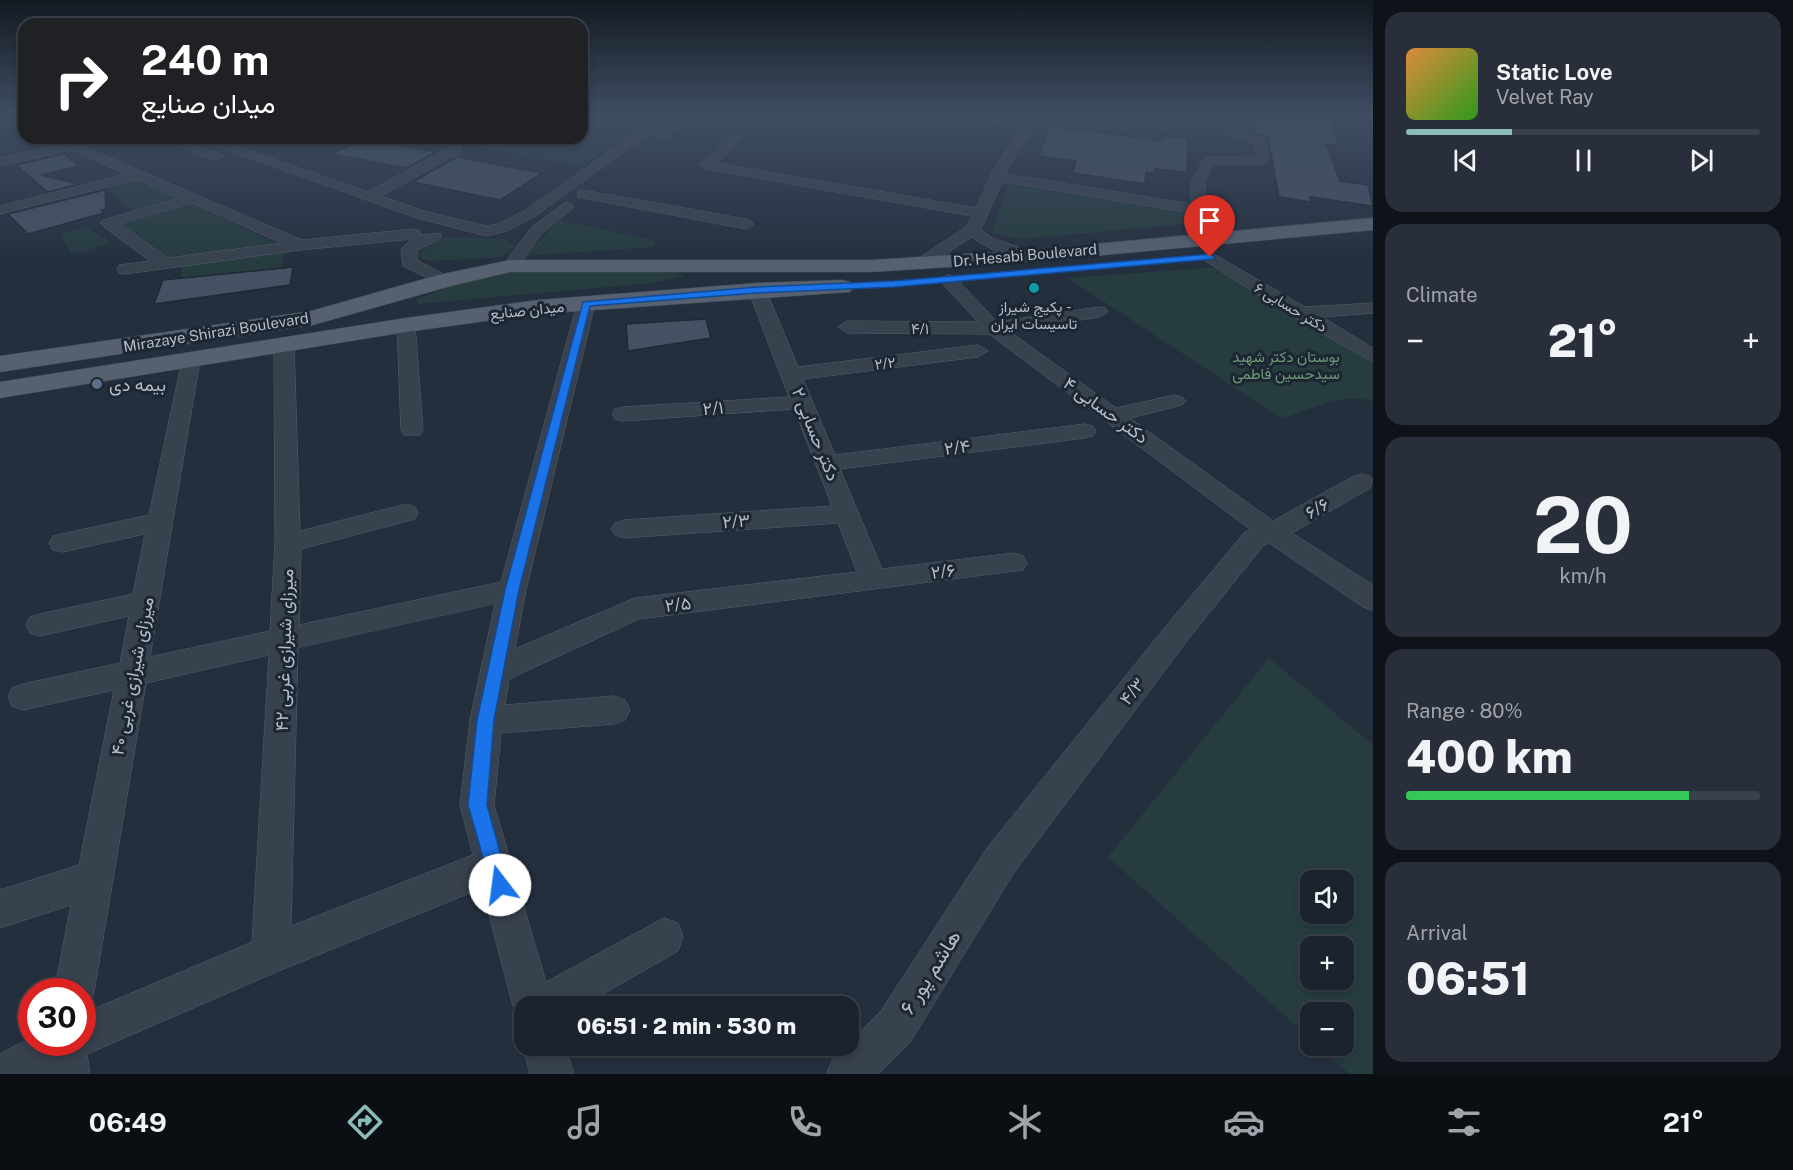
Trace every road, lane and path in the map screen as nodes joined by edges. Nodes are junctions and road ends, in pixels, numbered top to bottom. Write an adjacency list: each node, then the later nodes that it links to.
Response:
1 (114, 164): 10 (street)
2 (238, 164): 25 (street)
3 (274, 164): 14 (street)
4 (429, 164): 14 (street)
5 (599, 164): 12 (street)
6 (623, 164): 13 (street)
7 (708, 164): 18 (street)
8 (1005, 164): 11 (street)
9 (1208, 164): 17 (street)
10 (139, 175): 15 (street); 16 (street)
11 (997, 177): 17 (street); 18 (street)
12 (556, 194): 13 (street); 19 (street)
13 (580, 196): 20 (street); 21 (street)
14 (369, 197): 24 (street)
15 (193, 198): 28 (street); 32 (street)
16 (0, 210)
17 (1198, 210): 26 (street)
18 (979, 213): 23 (street)
19 (527, 215): 20 (street); 24 (street)
20 (551, 219): 29 (street)
21 (746, 224)
22 (1373, 224): 26 (main road, Dr. Hesabi Boulevard)
23 (973, 230): 30 (street); 37 (street)
24 (486, 231): 25 (street); 29 (street)
25 (416, 238): 28 (street); 39 (street)
26 (1198, 238): 30 (main road, Dr. Hesabi Boulevard)
27 (1373, 244): 31 (main road, Dr. Hesabi Boulevard)
28 (300, 245): 32 (street)
29 (527, 245): 35 (street)
30 (1029, 255): 37 (main road, Dr. Hesabi Boulevard)
31 (1210, 257): 38 (main road, Dr. Hesabi Boulevard); 45 (street, ۶ دکتر حسابی)
32 (165, 264): 36 (street)
33 (676, 264): 34 (main road, Dr. Hesabi Boulevard); 35 (main road); 41 (main road)
34 (772, 265): 37 (main road, Dr. Hesabi Boulevard); 40 (main road)
35 (510, 266): 39 (main road)
36 (125, 269)
37 (911, 270): 38 (main road, Dr. Hesabi Boulevard); 40 (main road, Dr. Hesabi Boulevard)
38 (948, 280): 49 (street, دکتر حسابی ۴)
39 (437, 283): 46 (main road); 54 (main road, Mirazaye Shirazi Boulevard)
40 (763, 290): 41 (main road, میدان صنایع); 55 (street, دکتر حسابی ۲)
41 (681, 298): 42 (main road, میدان صنایع)
42 (586, 304): 46 (main road, میدان صنایع); 74 (street)
43 (1373, 308): 45 (street)
44 (1099, 312): 49 (street, ۴/۱)
45 (1299, 313): 52 (street, ۶ دکتر حسابی)
46 (489, 314): 47 (main road, میدان صنایع)
47 (406, 325): 50 (main road, Mirazaye Shirazi Boulevard); 61 (street)
48 (847, 327): 49 (street, ۴/۱)
49 (993, 328): 60 (street, دکتر حسابی ۴)
50 (284, 345): 53 (main road, Mirazaye Shirazi Boulevard); 71 (street, میرزای شیرازی غربی ۴۲)
51 (978, 351): 55 (street, ۲/۲)
52 (1373, 356)
53 (190, 360): 56 (main road, Mirazaye Shirazi Boulevard); 67 (street, میرزای شیرازی غربی ۴۰)
54 (0, 364)
55 (792, 374): 58 (street, دکتر حسابی ۲)
56 (0, 390)
57 (1175, 401): 60 (street)
58 (803, 402): 59 (street, ۲/۱); 63 (street, دکتر حسابی ۲)
59 (623, 414)
60 (1113, 415): 69 (street, دکتر حسابی ۴)
61 (412, 430)
62 (1085, 431): 63 (street, ۲/۴)
63 (828, 463): 66 (street, دکتر حسابی ۲)
64 (1362, 482): 69 (street, ۶/۶)
65 (406, 513): 71 (street)
66 (849, 514): 68 (street, ۲/۳); 73 (street, دکتر حسابی ۲)
67 (160, 522): 70 (street); 76 (street, میرزای شیرازی غربی ۴۰)
68 (624, 529)
69 (1272, 533): 75 (street, دکتر حسابی ۴); 84 (street, ۴/۳)
70 (62, 543)
71 (288, 543): 78 (street, میرزای شیرازی غربی ۴۲)
72 (1014, 563): 73 (street, ۲/۶)
73 (873, 579): 79 (street, ۲/۵)
74 (512, 590): 78 (street); 79 (street)
75 (1373, 599)
76 (145, 602): 77 (street); 80 (street, میرزای شیرازی غربی ۴۰)
77 (40, 625)
78 (285, 640): 80 (street); 89 (street, میرزای شیرازی غربی ۴۲)
79 (496, 671): 83 (street)
80 (132, 674): 81 (street); 86 (street, میرزای شیرازی غربی ۴۰)
81 (23, 697)
82 (614, 710): 83 (street)
83 (486, 720): 85 (street)
84 (1000, 861): 98 (street, هاشم پور ۶)
85 (494, 865): 89 (street); 91 (street)
86 (94, 879): 87 (street); 90 (street, میرزای شیرازی غربی ۴۰)
87 (0, 909)
88 (664, 937): 92 (street)
89 (271, 954): 93 (street)
90 (76, 978)
91 (530, 996)
92 (561, 996)
93 (96, 1035)
94 (50, 1056): 96 (street)
95 (547, 1056): 97 (street)
96 (6, 1074)
97 (552, 1074)
98 (848, 1074)

